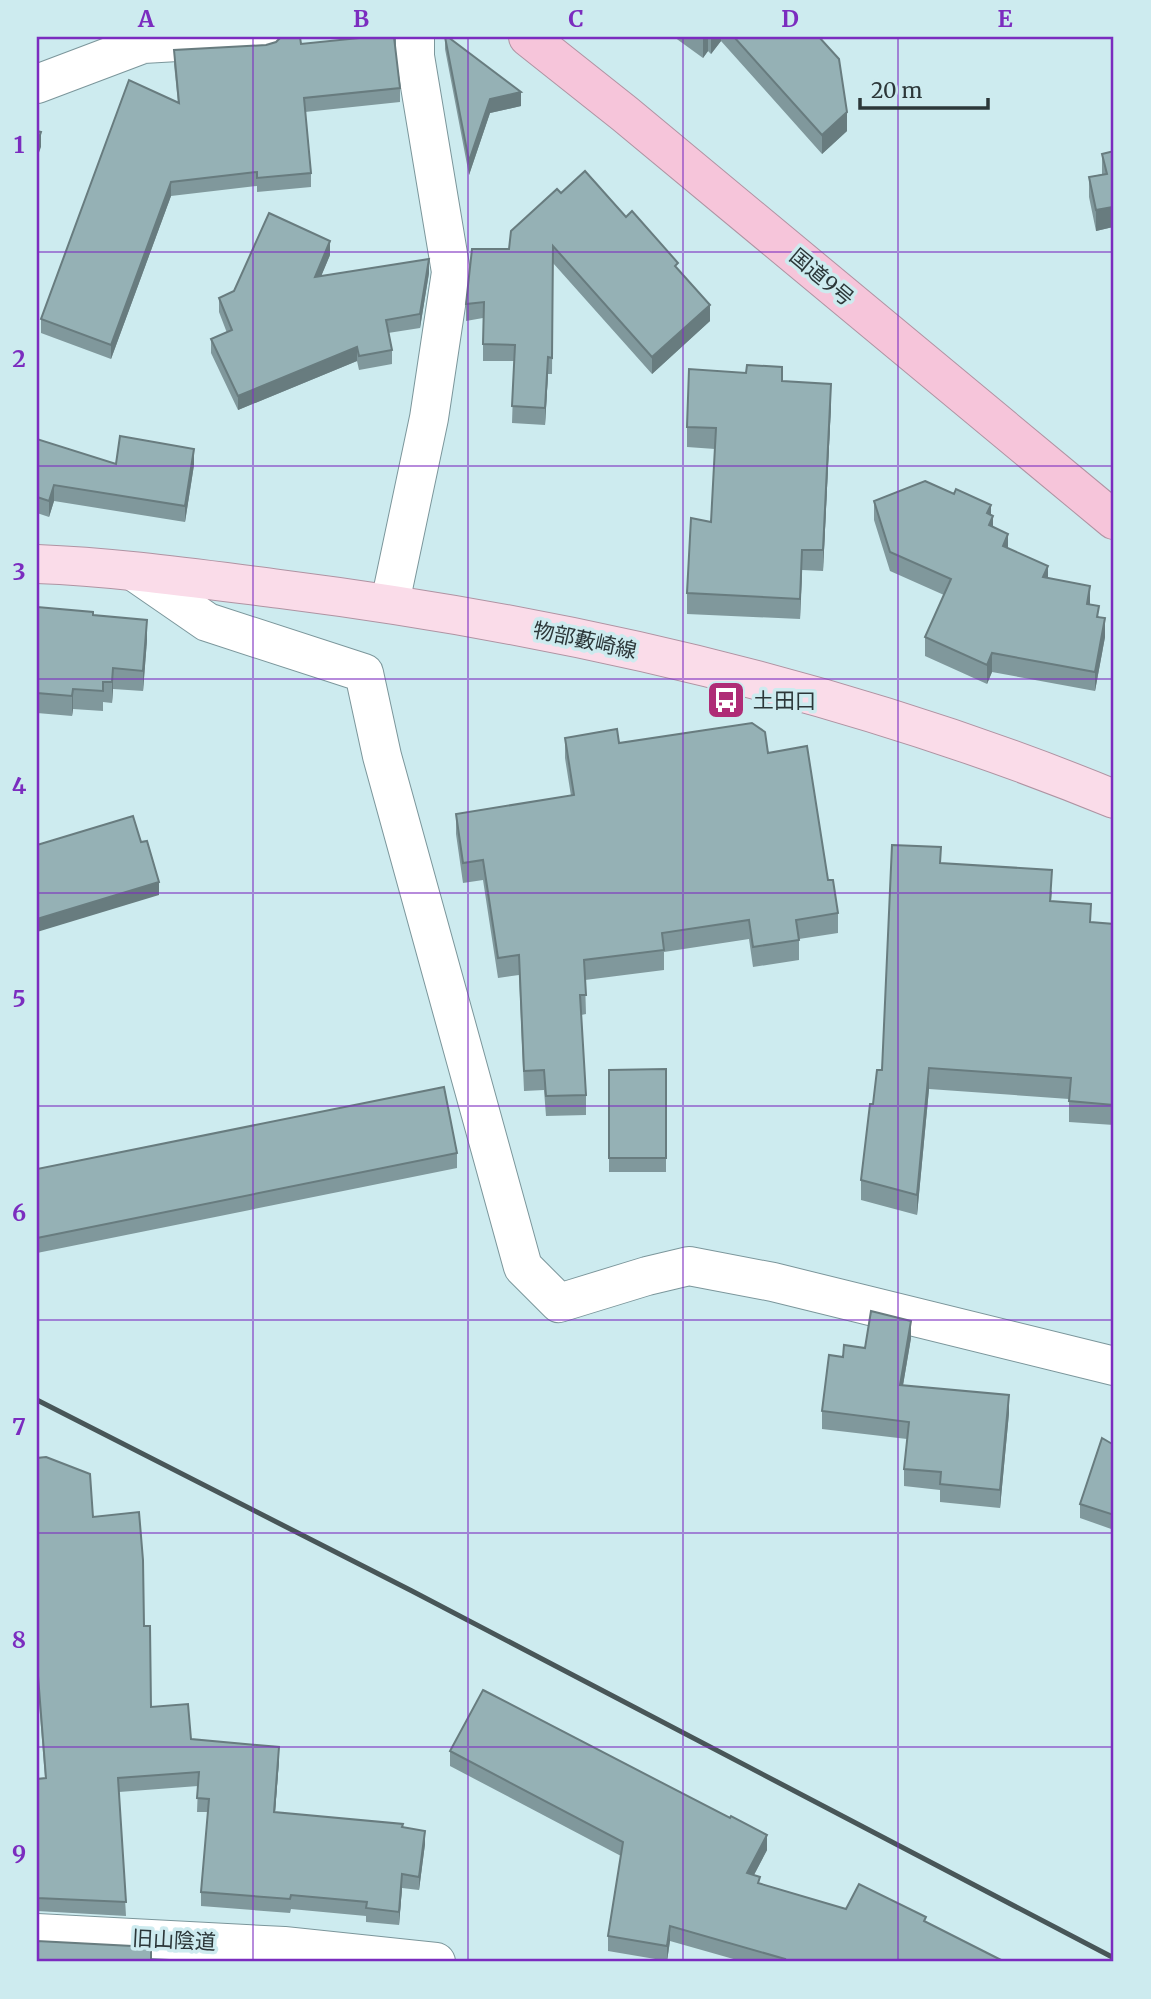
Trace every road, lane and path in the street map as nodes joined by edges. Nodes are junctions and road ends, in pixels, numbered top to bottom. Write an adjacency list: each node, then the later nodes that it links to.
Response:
1 (265, 37): 4 (street)
2 (415, 37): 8 (street)
3 (528, 37): 5 (highway, 国道9号)
4 (37, 83)
5 (1114, 520)
6 (37, 564): 7 (main road, 物部藪崎線)
7 (136, 573): 8 (main road, 物部藪崎線); 10 (street)
8 (390, 603): 9 (main road, 物部藪崎線)
9 (1114, 799)
10 (1114, 1366)
11 (37, 1933): 12 (street, 旧山陰道)
12 (436, 1962)

